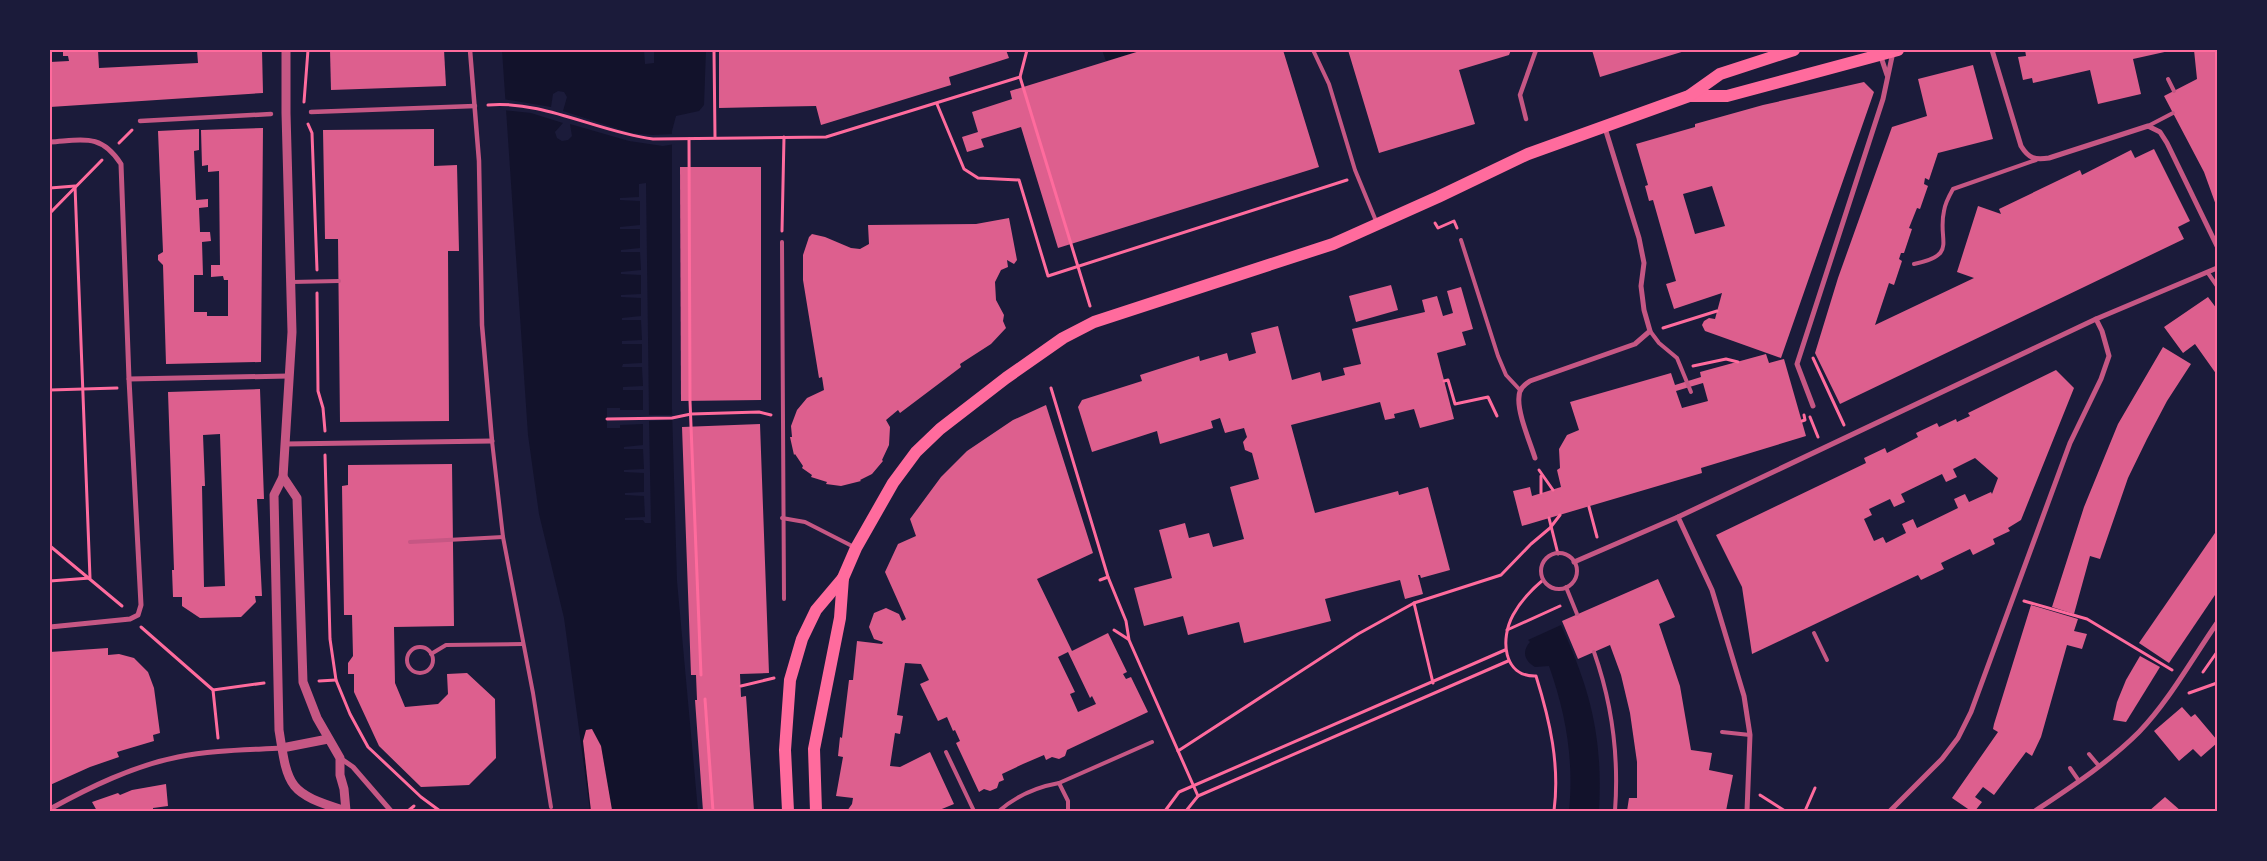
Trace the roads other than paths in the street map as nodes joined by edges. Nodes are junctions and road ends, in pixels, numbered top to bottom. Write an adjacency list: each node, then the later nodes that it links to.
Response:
1 (286, 50): 31 (street)
2 (470, 50): 13 (street)
3 (1313, 50): 23 (lane)
4 (1536, 50): 17 (street)
5 (1794, 50): 12 (main road)
6 (1895, 50): 8 (main road); 9 (street)
7 (1992, 50): 22 (street)
8 (1880, 53): 9 (street); 12 (main road)
9 (1887, 75): 39 (street)
10 (2168, 79): 11 (lane)
11 (2174, 91)
12 (1689, 96): 20 (main road)
13 (475, 106): 14 (street); 40 (street)
14 (311, 112)
15 (2173, 113): 19 (lane)
16 (271, 114): 18 (street)
17 (1526, 119)
18 (140, 121)
19 (2148, 126): 22 (street); 26 (street)
20 (1605, 127): 23 (main road); 34 (street)
21 (50, 142): 36 (street)
22 (2036, 160): 27 (lane)
23 (1377, 225): 48 (main road)
24 (1461, 240): 37 (lane)
25 (782, 242): 45 (lane)
26 (2217, 246)
27 (1914, 264)
28 (2217, 268): 29 (street)
29 (2208, 273): 32 (lane); 33 (street)
30 (339, 281): 31 (lane)
31 (291, 282): 35 (street)
32 (2217, 286)
33 (2096, 318): 44 (street); 84 (street)
34 (1650, 331): 37 (street); 38 (lane)
35 (289, 376): 36 (street); 41 (street)
36 (129, 379): 55 (street)
37 (1520, 390): 42 (street)
38 (1691, 392)
39 (1813, 406)
40 (492, 441): 41 (street); 46 (lane)
41 (285, 444): 43 (street)
42 (1535, 458)
43 (283, 477): 63 (street); 65 (street)
44 (1678, 517): 49 (street); 62 (street)
45 (782, 518): 48 (lane); 52 (lane)
46 (503, 537): 47 (lane); 57 (lane)
47 (410, 542)
48 (856, 548): 50 (main road)
49 (1574, 562): 51 (lane); 51 (lane)
50 (843, 578): 77 (main road); 78 (main road)
51 (1566, 587): 53 (lane)
52 (784, 598)
53 (1577, 614)
54 (2217, 623): 69 (street)
55 (50, 627)
56 (1814, 633): 60 (lane)
57 (523, 644): 59 (lane); 73 (lane)
58 (1594, 652): 82 (lane)
59 (431, 654): 59 (lane)
60 (1827, 660)
61 (1722, 732): 62 (lane)
62 (1750, 735): 83 (street)
63 (328, 739): 65 (street); 68 (street)
64 (1152, 742): 72 (lane)
65 (282, 748): 74 (street); 75 (street)
66 (946, 752): 79 (lane)
67 (2089, 754): 69 (lane)
68 (340, 758): 75 (street); 76 (street)
69 (2099, 766): 71 (street)
70 (2070, 768): 71 (lane)
71 (2080, 781): 85 (street)
72 (1059, 783): 80 (lane); 81 (lane)
73 (551, 808)
74 (50, 809)
75 (346, 811)
76 (392, 811)
77 (788, 811)
78 (816, 811)
79 (974, 811)
80 (999, 811)
81 (1068, 811)
82 (1615, 811)
83 (1747, 811)
84 (1890, 811)
85 (2035, 811)

